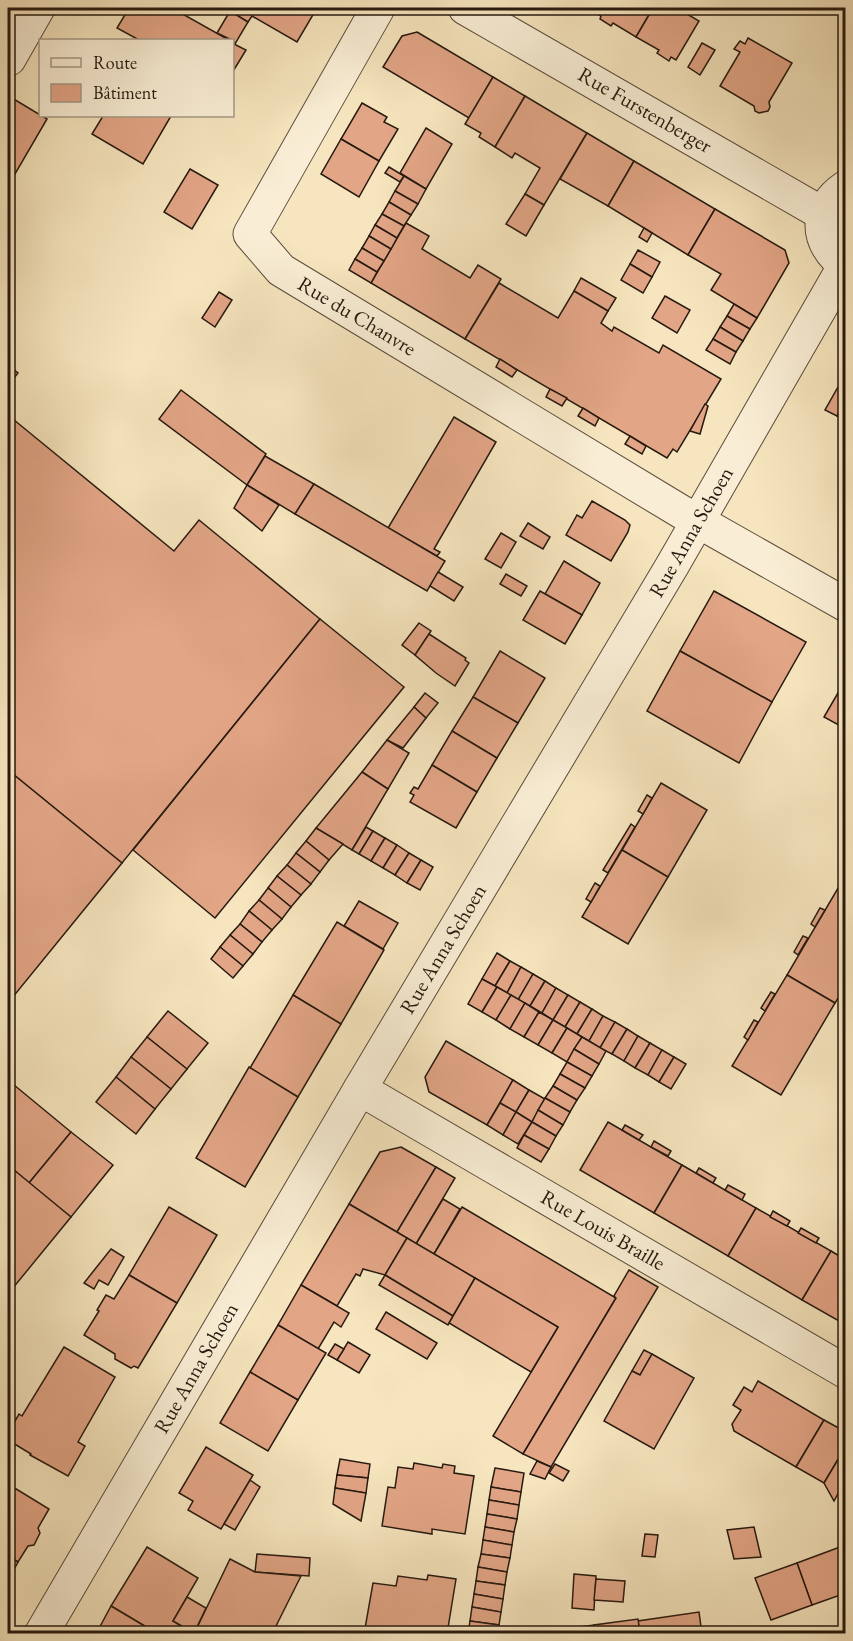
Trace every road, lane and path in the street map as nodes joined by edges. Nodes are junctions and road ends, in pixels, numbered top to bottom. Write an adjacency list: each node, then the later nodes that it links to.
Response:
1 (38, 8): 4 (street)
2 (378, 8): 8 (street, Rue du Chanvre)
3 (465, 8): 6 (street, Rue Furstenberger)
4 (8, 58)
5 (846, 187): 6 (street)
6 (824, 214): 7 (street)
7 (845, 265): 8 (street, Rue Anna Schoen)
8 (698, 520): 9 (street); 10 (street, Rue Anna Schoen)
9 (846, 605)
10 (360, 1089): 11 (street, Rue Louis Braille); 12 (street, Rue Anna Schoen)
11 (846, 1372)
12 (41, 1634)

